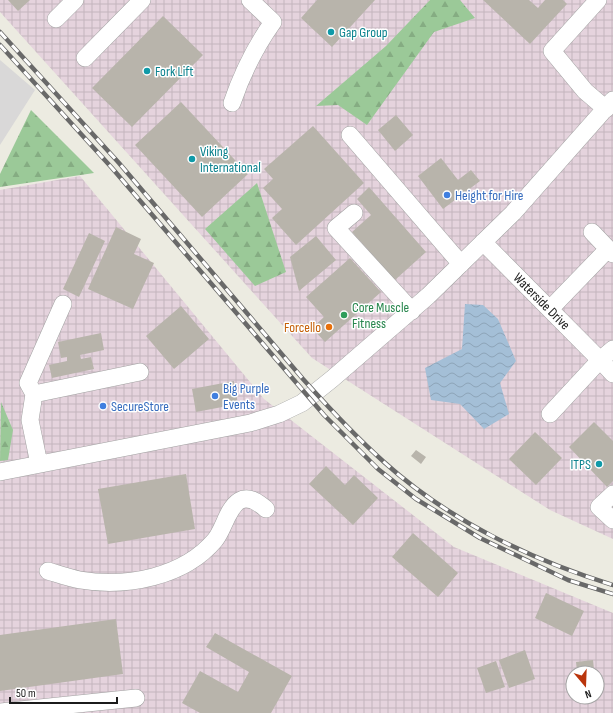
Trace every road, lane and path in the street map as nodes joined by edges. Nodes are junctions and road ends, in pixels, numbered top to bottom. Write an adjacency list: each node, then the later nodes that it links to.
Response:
1 (75, 0): 5 (street)
2 (250, 0): 7 (street)
3 (598, 0): 8 (street)
4 (136, 2): 6 (street)
5 (56, 19)
6 (85, 58)
7 (232, 103)
8 (609, 104): 12 (street)
9 (350, 135): 14 (street)
10 (354, 213): 17 (street)
11 (592, 232): 13 (street)
12 (483, 242): 14 (street); 16 (street, Waterside Drive)
13 (611, 251): 16 (street)
14 (461, 264): 17 (street)
15 (62, 304): 22 (street)
16 (550, 309): 19 (street, Waterside Drive)
17 (412, 311): 24 (street)
18 (613, 348): 19 (street)
19 (600, 360): 21 (street, Waterside Drive); 23 (street)
20 (140, 372): 22 (street)
21 (613, 374)
22 (34, 394): 24 (street)
23 (550, 414)
24 (39, 464): 25 (street)
25 (0, 472)
26 (613, 494): 28 (street)
27 (266, 509): 29 (street)
28 (613, 520)
29 (48, 571)
30 (136, 698): 31 (street)
31 (0, 712)

